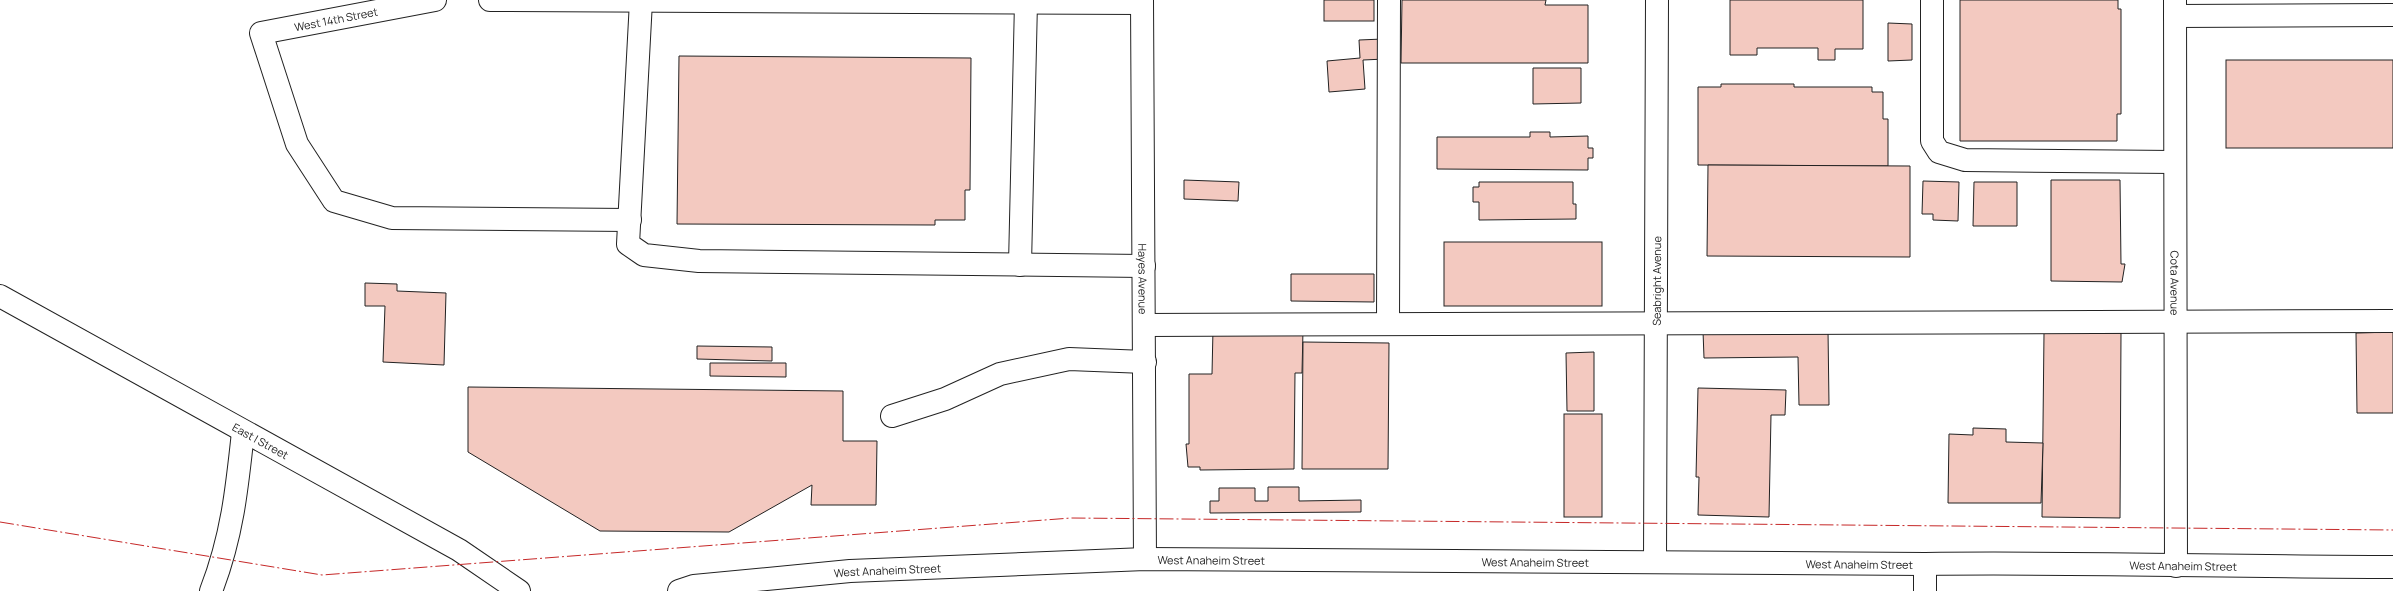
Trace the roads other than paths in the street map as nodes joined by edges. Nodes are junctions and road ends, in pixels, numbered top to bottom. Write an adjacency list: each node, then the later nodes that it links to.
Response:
1 (435, 0): 12 (street, West 14th Street)
2 (490, 0): 6 (street)
3 (1389, 0): 19 (street)
4 (1657, 0): 17 (street, Seabright Avenue)
5 (1932, 0): 11 (street)
6 (641, 1): 8 (street); 12 (street)
7 (1142, 1): 8 (street); 14 (street, Hayes Avenue)
8 (1026, 2): 13 (street)
9 (2175, 8): 10 (street); 11 (street, Cota Avenue)
10 (2393, 15)
11 (2174, 162): 18 (street, Cota Avenue)
12 (630, 220): 13 (street)
13 (1020, 265): 14 (street)
14 (1144, 266): 20 (street, Hayes Avenue)
15 (0, 296): 23 (street, East I Street)
16 (2393, 321): 18 (street)
17 (1657, 322): 18 (street); 19 (street); 25 (street, Seabright Avenue)
18 (2174, 322): 27 (street, Cota Avenue)
19 (1388, 324): 20 (street)
20 (1145, 325): 21 (street, Hayes Avenue)
21 (1145, 362): 22 (street); 24 (street, Hayes Avenue)
22 (892, 416)
23 (243, 432): 29 (street); 30 (street, East I Street)
24 (1145, 559): 25 (street, West Anaheim Street); 31 (street, West Anaheim Street)
25 (1655, 561): 26 (street, West Anaheim Street)
26 (1925, 564): 27 (street, West Anaheim Street); 32 (street)
27 (2176, 566): 28 (street, West Anaheim Street)
28 (2393, 567)
29 (211, 591)
30 (519, 591)
31 (679, 591)
32 (1925, 591)

